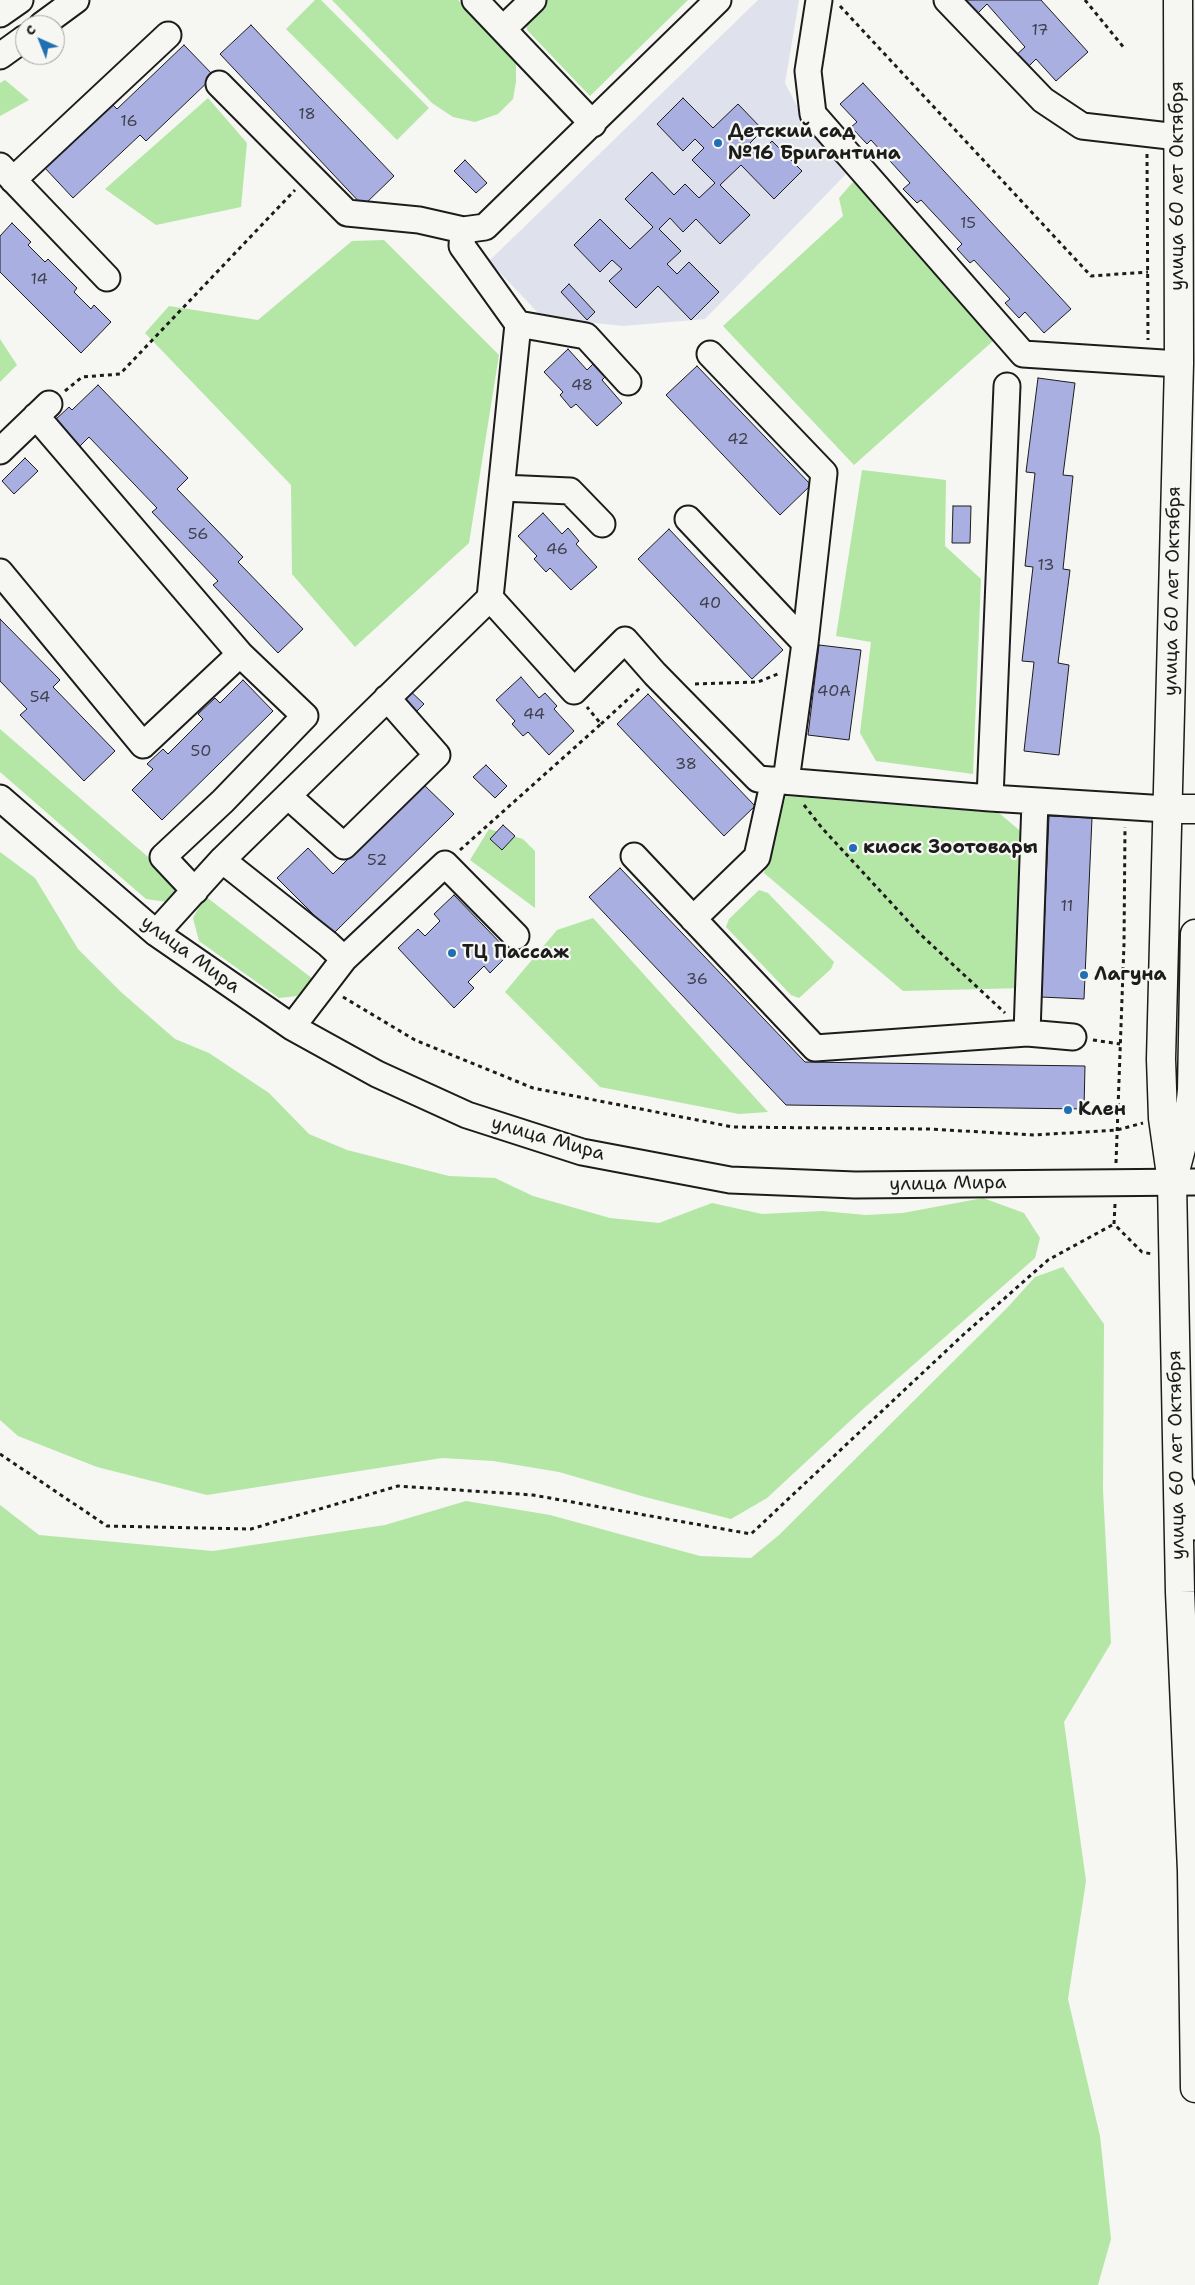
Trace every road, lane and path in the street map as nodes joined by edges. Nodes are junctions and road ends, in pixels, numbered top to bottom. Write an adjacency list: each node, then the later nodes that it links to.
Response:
1 (20, 0): 11 (street)
2 (76, 0): 12 (street)
3 (475, 0): 13 (street)
4 (533, 0): 13 (street)
5 (718, 0): 19 (street)
6 (818, 0): 29 (street)
7 (834, 0): 25 (path)
8 (947, 0): 20 (street)
9 (1085, 0): 16 (path)
10 (1178, 0): 21 (main road, улица 60 лет Октября)
11 (0, 14)
12 (56, 15)
13 (503, 29): 19 (street)
14 (168, 36): 22 (street)
15 (15, 45): 17 (street)
16 (1126, 49)
17 (0, 56)
18 (219, 84): 23 (street)
19 (593, 124): 24 (street)
20 (1146, 134): 21 (street); 25 (path)
21 (1178, 137): 30 (main road, улица 60 лет Октября)
22 (6, 173): 26 (street)
23 (310, 176): 24 (street); 33 (path)
24 (463, 230): 27 (street)
25 (1148, 272): 29 (path)
26 (107, 278)
27 (518, 324): 31 (street); 35 (street)
28 (710, 354): 41 (street)
29 (1148, 362): 30 (street)
30 (1187, 364): 52 (main road, улица 60 лет Октября)
31 (628, 382)
32 (1007, 386): 49 (street)
33 (43, 410): 34 (street); 40 (street)
34 (0, 451)
35 (502, 488): 37 (street); 39 (street)
36 (688, 519): 41 (street)
37 (602, 524)
38 (0, 572): 40 (street)
39 (490, 598): 43 (street); 44 (street)
40 (240, 654): 57 (street)
41 (803, 654): 42 (path); 46 (street)
42 (661, 680): 43 (street); 45 (path); 46 (street)
43 (574, 691): 45 (path)
44 (387, 698): 47 (street); 47 (street)
45 (601, 724): 56 (path)
46 (780, 781): 49 (street); 58 (street); 65 (path)
47 (288, 796): 55 (street)
48 (0, 798): 59 (street, улица Мира)
49 (990, 798): 50 (street)
50 (1035, 801): 51 (street); 65 (street)
51 (1125, 806): 52 (street); 68 (path)
52 (1167, 809): 53 (main road); 67 (main road, улица 60 лет Октября)
53 (1195, 809)
54 (634, 856): 58 (street)
55 (222, 860): 57 (street); 62 (street)
56 (445, 864): 61 (street); 62 (street)
57 (195, 890): 59 (street)
58 (693, 919): 65 (street)
59 (156, 934): 64 (street, улица Мира)
60 (1195, 934): 70 (main road, улица 60 лет Октября)
61 (516, 936)
62 (344, 960): 63 (street)
63 (324, 985): 64 (street); 68 (path)
64 (292, 1027): 69 (street, улица Мира)
65 (1027, 1034): 66 (street)
66 (1073, 1038)
67 (1163, 1118): 68 (path); 70 (main road, улица 60 лет Октября)
68 (1117, 1130): 69 (path)
69 (1116, 1182): 70 (street, улица Мира); 71 (path)
70 (1183, 1182): 72 (main road, улица 60 лет Октября)
71 (1114, 1224): 72 (path); 73 (path)
72 (1173, 1257): 74 (main road, улица 60 лет Октября)
73 (0, 1454)
74 (1177, 1470): 75 (street); 77 (main road, улица 60 лет Октября)
75 (1195, 1527)
76 (1195, 1569): 77 (street)
77 (1180, 1592): 79 (main road, улица 60 лет Октября)
78 (1195, 1668): 79 (street)
79 (1185, 1704): 80 (main road, улица 60 лет Октября)
80 (1195, 2088)

